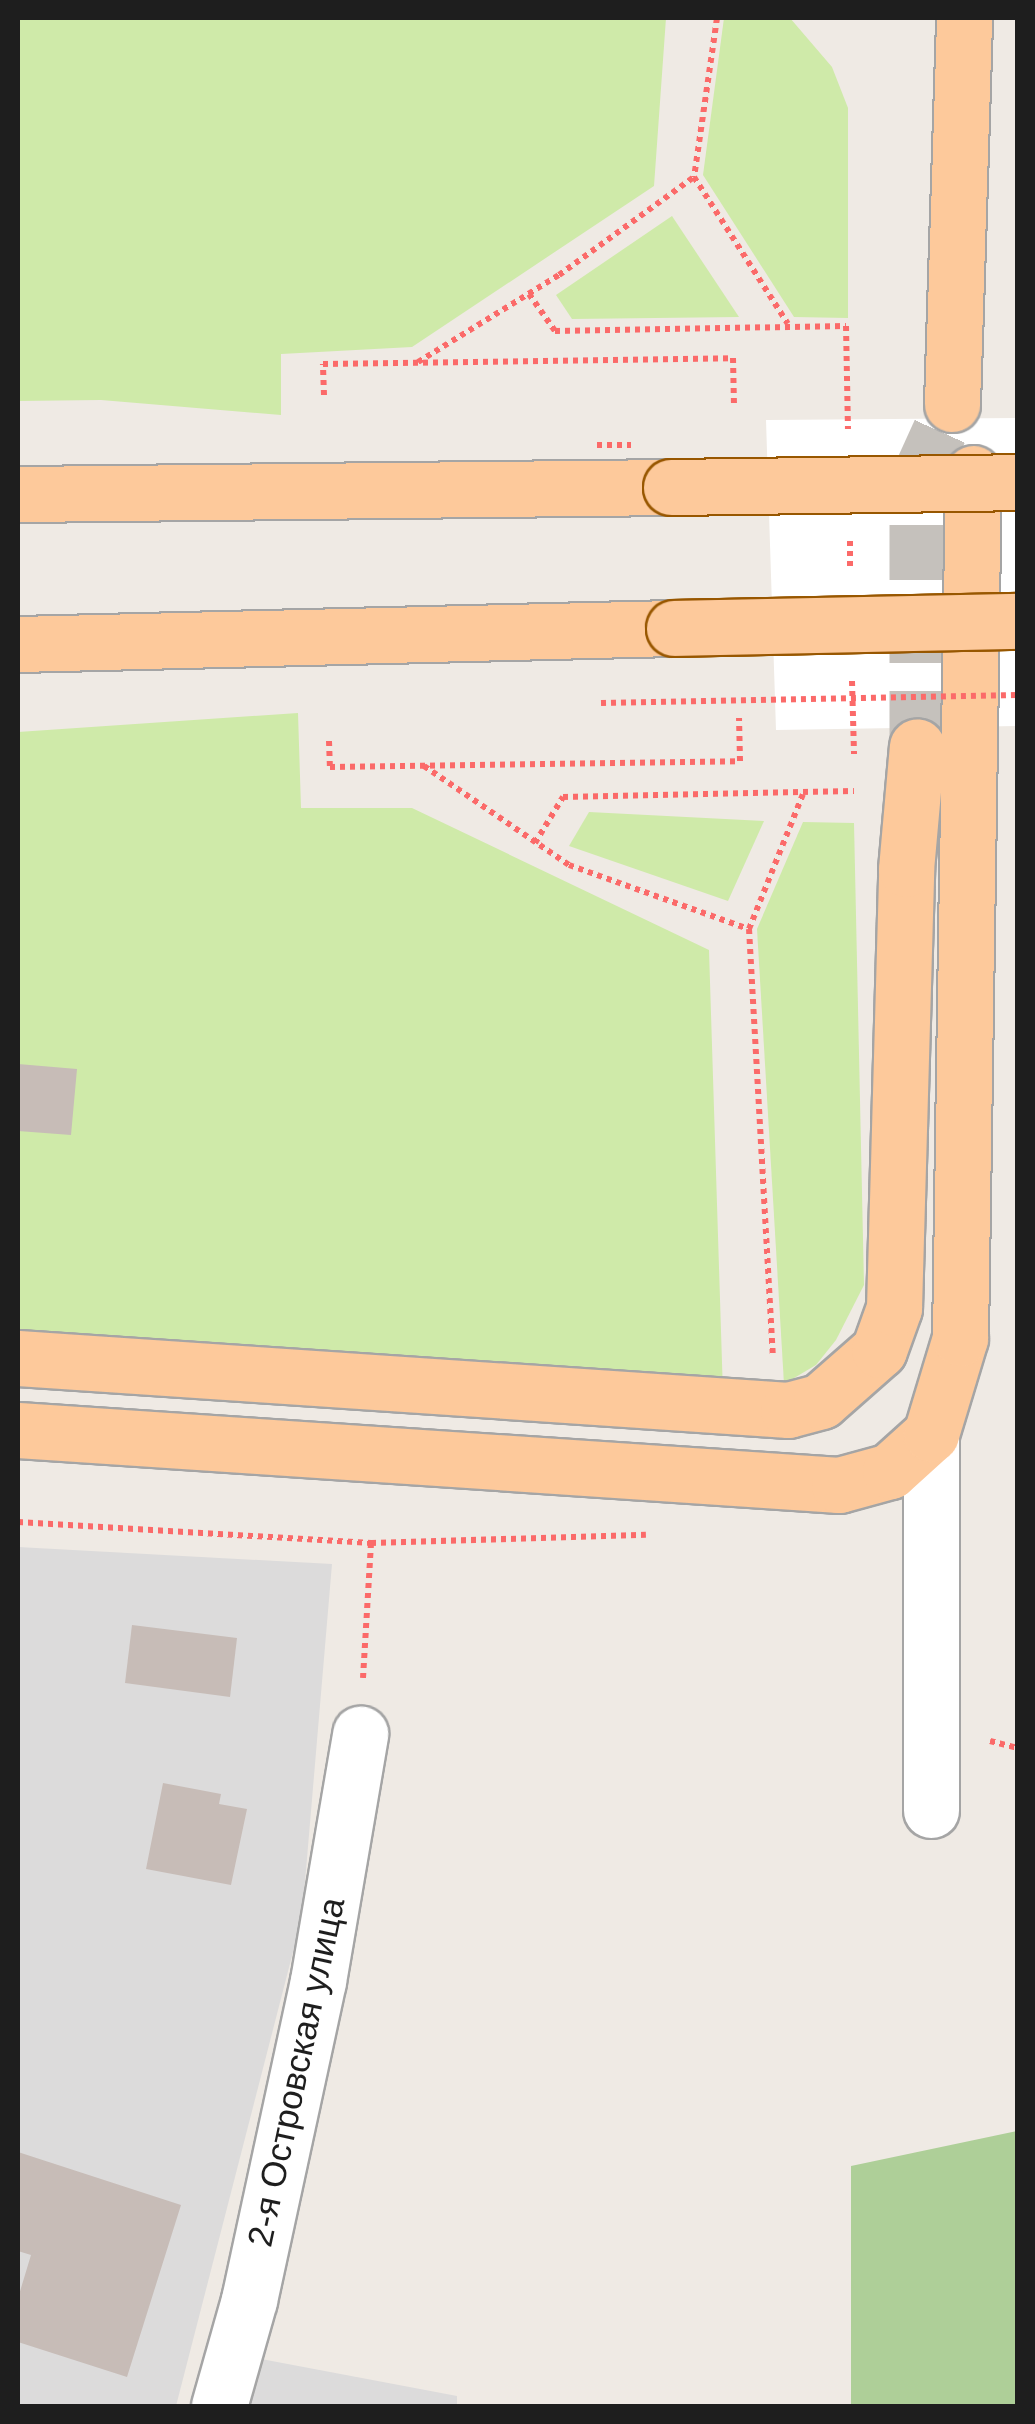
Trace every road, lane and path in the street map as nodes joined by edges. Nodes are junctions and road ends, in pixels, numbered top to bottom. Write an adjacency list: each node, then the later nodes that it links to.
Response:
1 (717, 18): 3 (path)
2 (964, 18): 9 (main road)
3 (694, 178): 4 (path); 5 (path)
4 (528, 294): 5 (path); 6 (path)
5 (789, 326): 10 (path)
6 (417, 363): 7 (path); 8 (path)
7 (324, 395)
8 (734, 404)
9 (952, 404)
10 (848, 443)
11 (996, 477): 12 (main road, bridge); 30 (main road)
12 (18, 494)
13 (849, 520): 14 (path)
14 (850, 578)
15 (1018, 621): 16 (main road, bridge)
16 (18, 644)
17 (852, 676): 24 (path)
18 (1018, 695): 19 (path, bridge)
19 (601, 702)
20 (739, 718): 23 (path)
21 (330, 741): 23 (path)
22 (917, 746): 27 (main road)
23 (424, 766): 25 (path)
24 (803, 794): 25 (path); 26 (path)
25 (536, 843): 26 (path)
26 (749, 929): 28 (path)
27 (18, 1358)
28 (774, 1364)
29 (18, 1430): 30 (main road)
30 (930, 1434): 35 (street)
31 (18, 1522): 33 (path)
32 (650, 1535): 33 (path)
33 (371, 1543): 34 (path)
34 (360, 1734): 36 (street, 2-я Островская улица)
35 (931, 1810)
36 (219, 2406)

